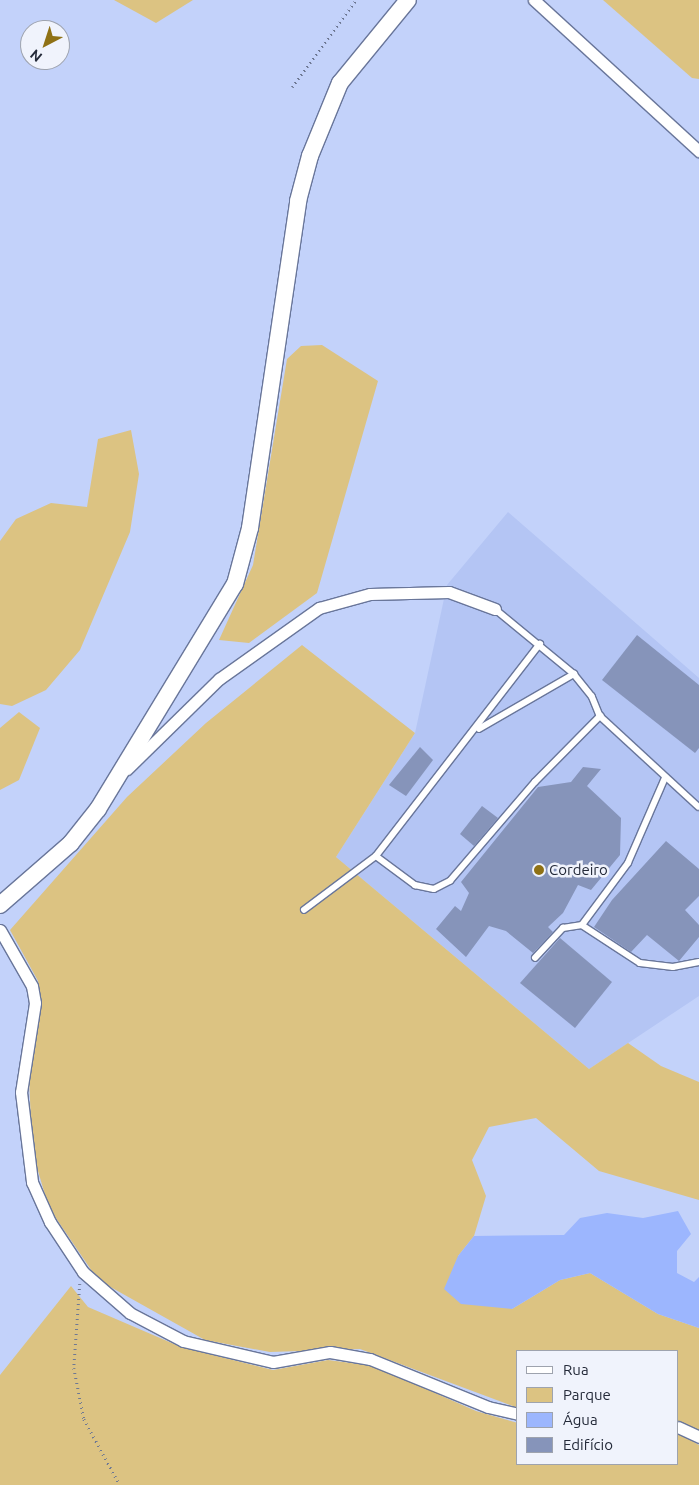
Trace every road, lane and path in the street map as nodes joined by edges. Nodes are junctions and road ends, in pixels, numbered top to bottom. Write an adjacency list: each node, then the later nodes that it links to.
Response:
1 (356, 0): 4 (path)
2 (408, 0): 11 (street)
3 (534, 0): 5 (street)
4 (292, 87)
5 (699, 151)
6 (495, 609): 7 (lane); 11 (street)
7 (540, 644): 8 (lane); 10 (lane)
8 (574, 674): 9 (lane); 10 (lane)
9 (600, 716): 12 (lane); 14 (lane)
10 (476, 731): 14 (lane)
11 (124, 772): 15 (street)
12 (665, 778): 13 (lane); 17 (lane)
13 (699, 807)
14 (376, 856): 16 (lane)
15 (0, 905)
16 (304, 910)
17 (582, 925): 19 (lane); 20 (lane)
18 (0, 930): 21 (street)
19 (535, 958)
20 (699, 962)
21 (83, 1272): 22 (street); 25 (path)
22 (516, 1414)
23 (679, 1427): 24 (street)
24 (699, 1437)
25 (120, 1485)

